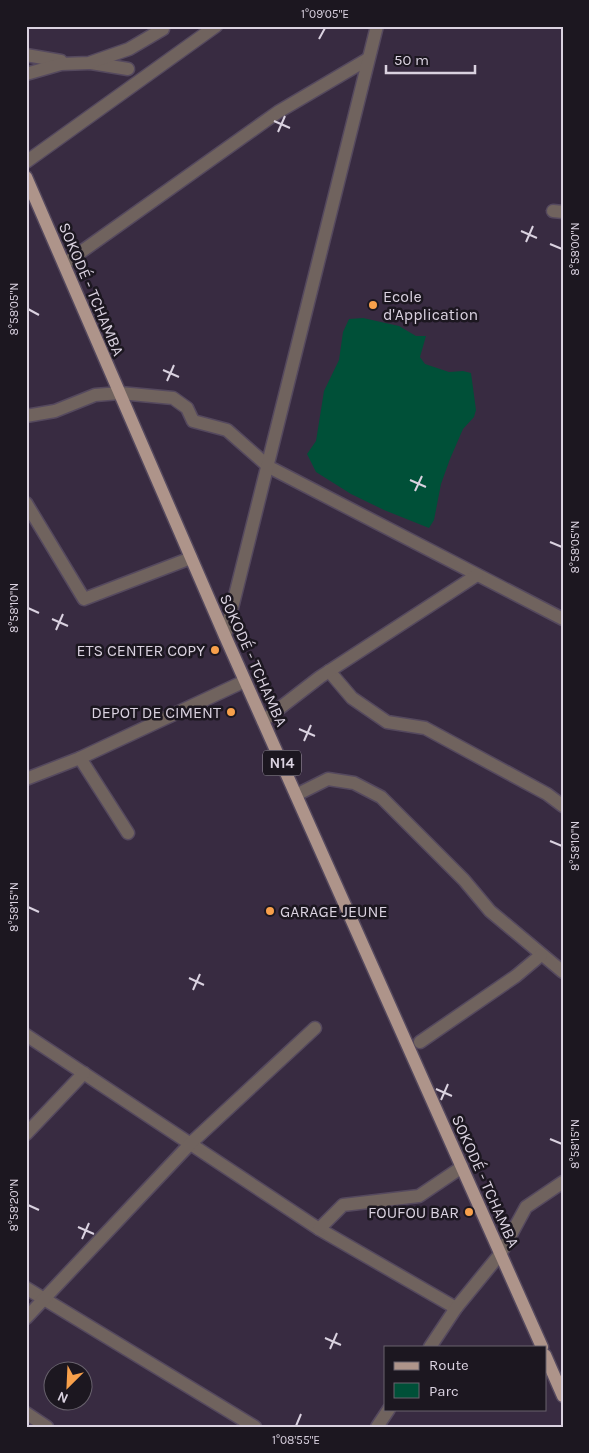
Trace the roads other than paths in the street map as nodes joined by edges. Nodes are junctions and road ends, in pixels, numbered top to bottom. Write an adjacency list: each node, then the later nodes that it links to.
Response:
1 (216, 26): 10 (street)
2 (377, 26): 6 (street)
3 (162, 29): 4 (street)
4 (128, 49): 7 (street); 8 (street)
5 (26, 55): 7 (street)
6 (368, 59): 13 (street); 16 (street)
7 (89, 63): 8 (street); 9 (street)
8 (128, 69): 10 (street)
9 (26, 74)
10 (132, 87): 11 (street)
11 (26, 162)
12 (26, 177): 13 (main road, SOKODÉ - TCHAMBA / N14)
13 (64, 264): 14 (main road, SOKODÉ - TCHAMBA / N14)
14 (120, 393): 15 (street); 16 (street); 18 (main road, SOKODÉ - TCHAMBA / N14)
15 (26, 416)
16 (268, 467): 19 (street); 21 (street)
17 (26, 503): 18 (street)
18 (191, 558): 21 (main road, SOKODÉ - TCHAMBA / N14)
19 (477, 575): 20 (street); 22 (street)
20 (563, 620)
21 (225, 636): 23 (main road, SOKODÉ - TCHAMBA / N14)
22 (329, 671): 24 (street); 28 (street)
23 (245, 681): 24 (main road, SOKODÉ - TCHAMBA / N14); 25 (street)
24 (263, 721): 27 (main road, SOKODÉ - TCHAMBA / N14)
25 (80, 758): 26 (street); 29 (street)
26 (26, 779)
27 (296, 795): 30 (street); 38 (main road, SOKODÉ - TCHAMBA / N14)
28 (563, 806)
29 (128, 833)
30 (541, 955): 31 (street); 34 (street)
31 (563, 972)
32 (315, 1028): 37 (street)
33 (26, 1035): 35 (street)
34 (420, 1042)
35 (84, 1073): 36 (street); 37 (street)
36 (26, 1134)
37 (191, 1143): 40 (street); 43 (street)
38 (462, 1167): 40 (street); 41 (main road, SOKODÉ - TCHAMBA / N14)
39 (563, 1182): 41 (street)
40 (319, 1229): 44 (street)
41 (501, 1253): 44 (street); 47 (main road, SOKODÉ - TCHAMBA / N14)
42 (26, 1288): 43 (street)
43 (43, 1300): 45 (street); 52 (street)
44 (456, 1308): 46 (street)
45 (26, 1318)
46 (431, 1346)
47 (542, 1346)
48 (546, 1357): 49 (main road)
49 (562, 1389)
50 (388, 1410): 56 (street)
51 (26, 1413): 53 (street)
52 (237, 1416): 54 (street); 55 (street)
53 (47, 1427)
54 (229, 1427)
55 (255, 1427)
56 (378, 1427)

